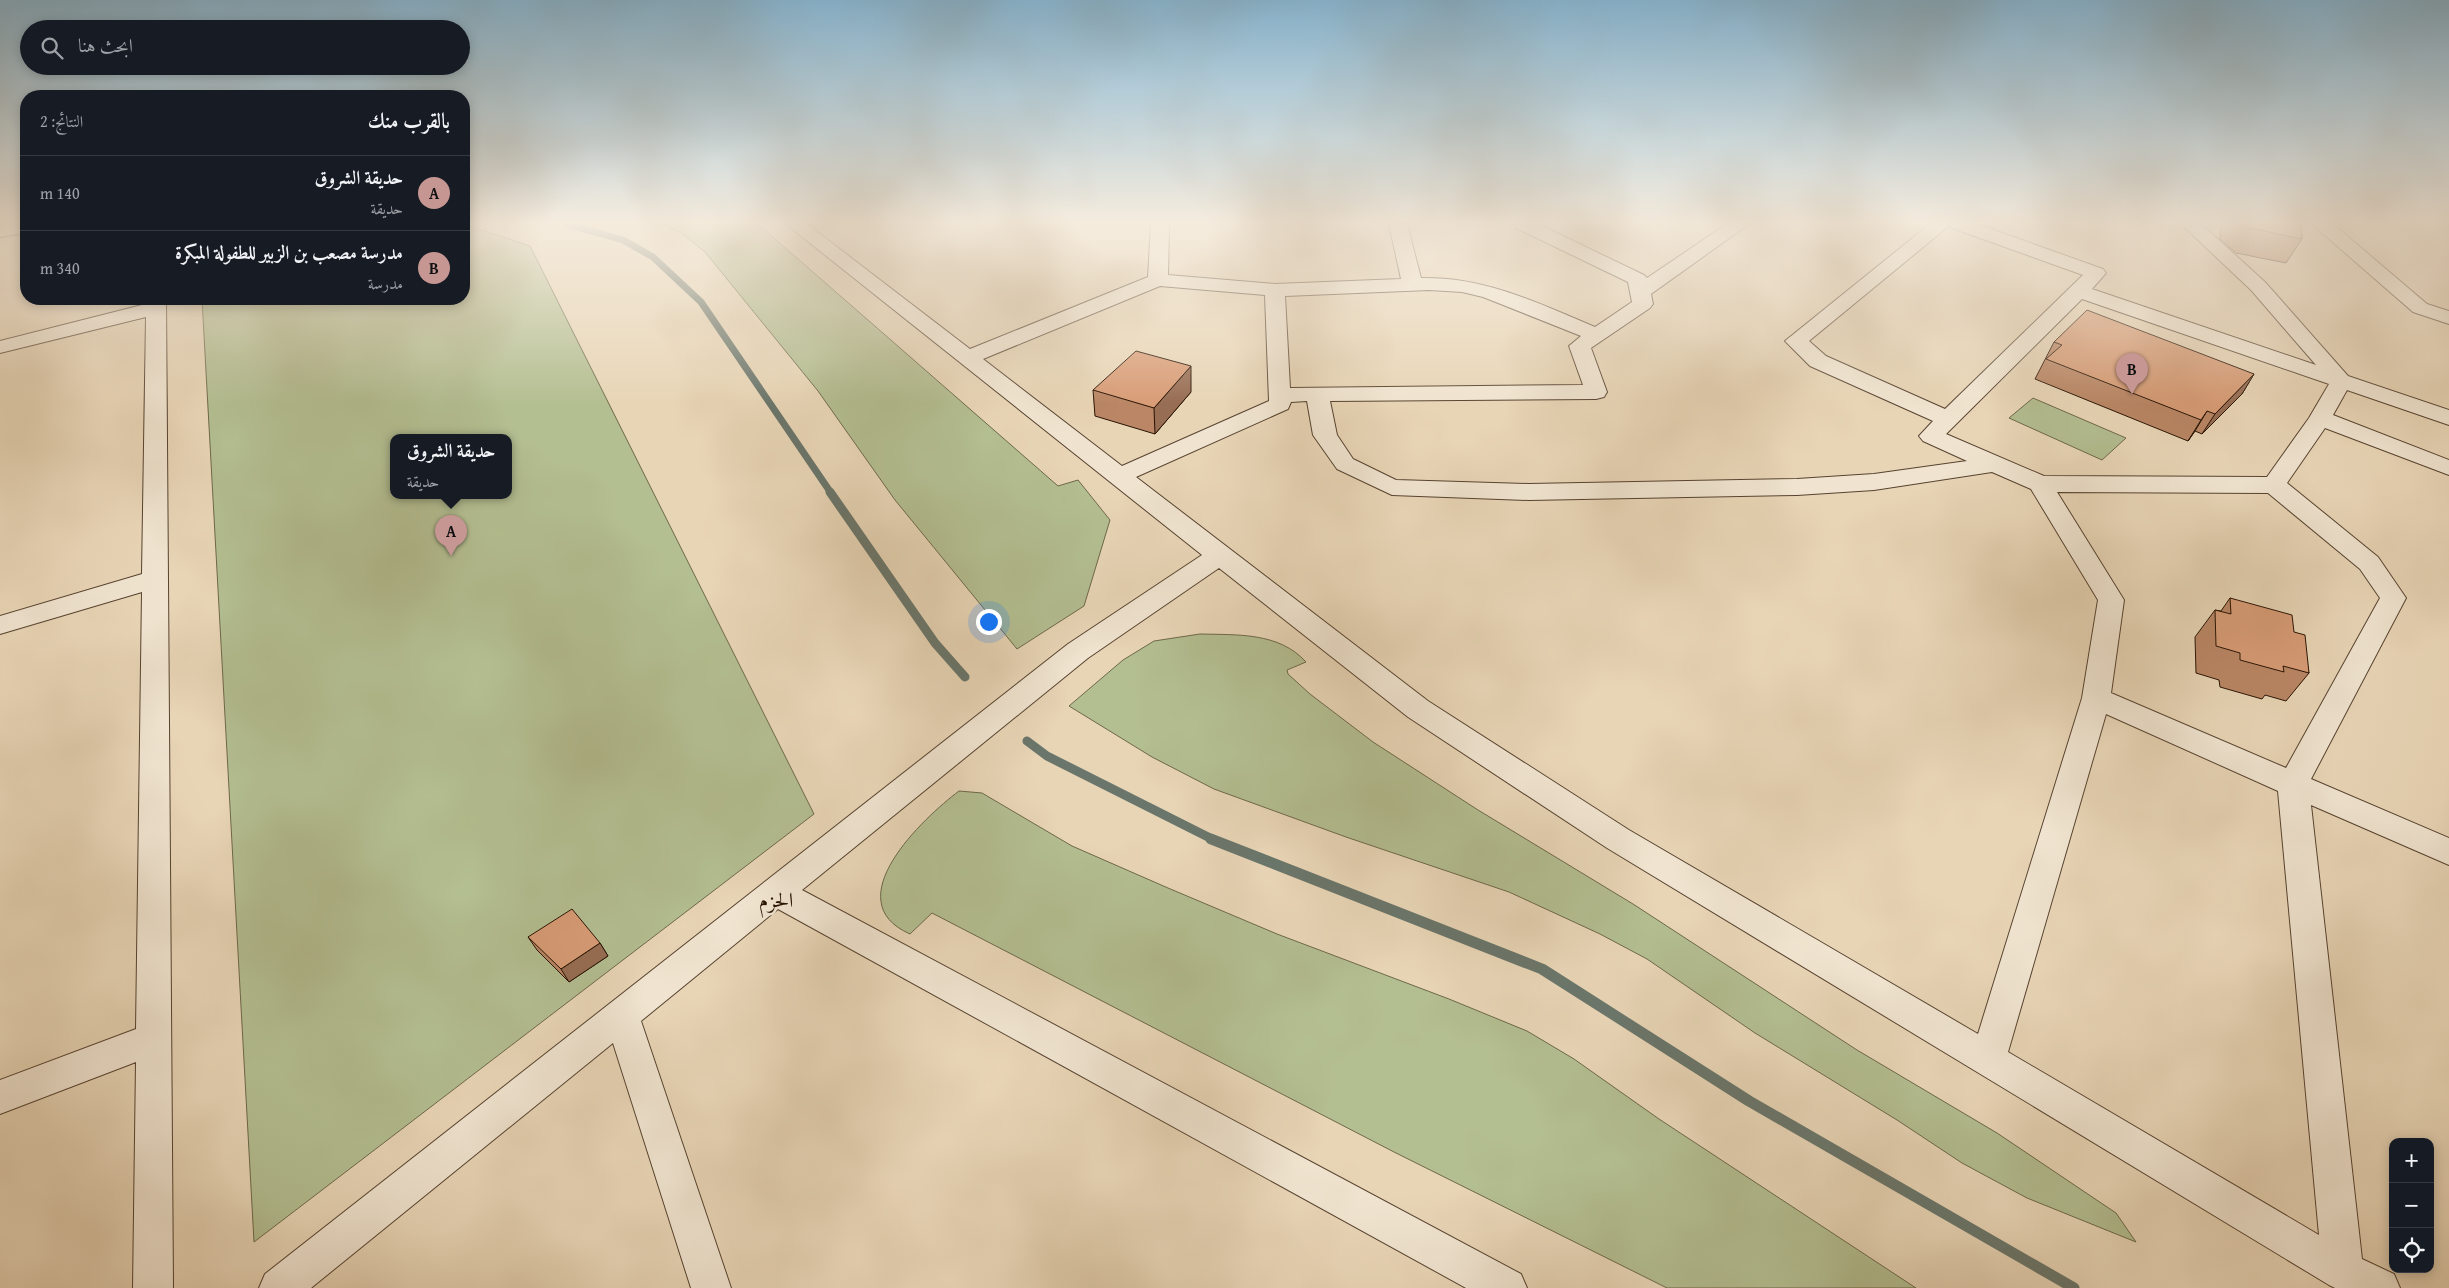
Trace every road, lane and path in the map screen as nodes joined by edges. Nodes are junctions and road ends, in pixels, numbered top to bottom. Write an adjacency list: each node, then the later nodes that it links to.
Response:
1 (872, 284): 20 (street)
2 (1148, 284): 20 (street)
3 (1206, 284): 12 (street)
4 (1410, 284): 12 (street)
5 (1415, 284): 18 (street)
6 (1638, 284): 14 (street)
7 (1652, 284): 14 (street)
8 (1866, 284): 26 (street)
9 (2085, 284): 13 (street)
10 (2256, 284): 21 (street)
11 (2392, 284): 17 (street)
12 (1276, 290): 22 (street)
13 (2079, 290): 21 (street); 26 (street)
14 (1640, 292): 18 (street)
15 (149, 305): 19 (street)
16 (156, 305): 33 (street)
17 (2449, 318)
18 (1597, 335): 23 (street)
19 (0, 347)
20 (967, 358): 29 (street)
21 (2342, 382): 24 (street); 25 (street)
22 (1279, 395): 23 (street); 29 (street)
23 (1317, 395): 27 (street)
24 (2320, 418): 28 (street); 31 (street)
25 (2449, 418)
26 (1948, 419): 27 (street)
27 (1994, 464): 30 (street)
28 (2449, 468)
29 (1119, 476): 32 (street)
30 (2040, 484): 31 (street); 35 (street)
31 (2274, 485): 36 (street)
32 (1220, 555): 38 (street); 41 (street)
33 (155, 579): 34 (street); 40 (street)
34 (0, 625)
35 (2096, 698): 36 (street); 41 (street)
36 (2293, 784): 37 (street); 43 (street)
37 (2449, 852)
38 (776, 891): 39 (street); 47 (street)
39 (621, 1014): 45 (street); 46 (street)
40 (154, 1039): 42 (street); 44 (street)
41 (1988, 1060): 43 (street)
42 (0, 1097)
43 (2343, 1271): 48 (street)
44 (153, 1288)
45 (279, 1288)
46 (711, 1288)
47 (1507, 1288)
48 (2380, 1288)

